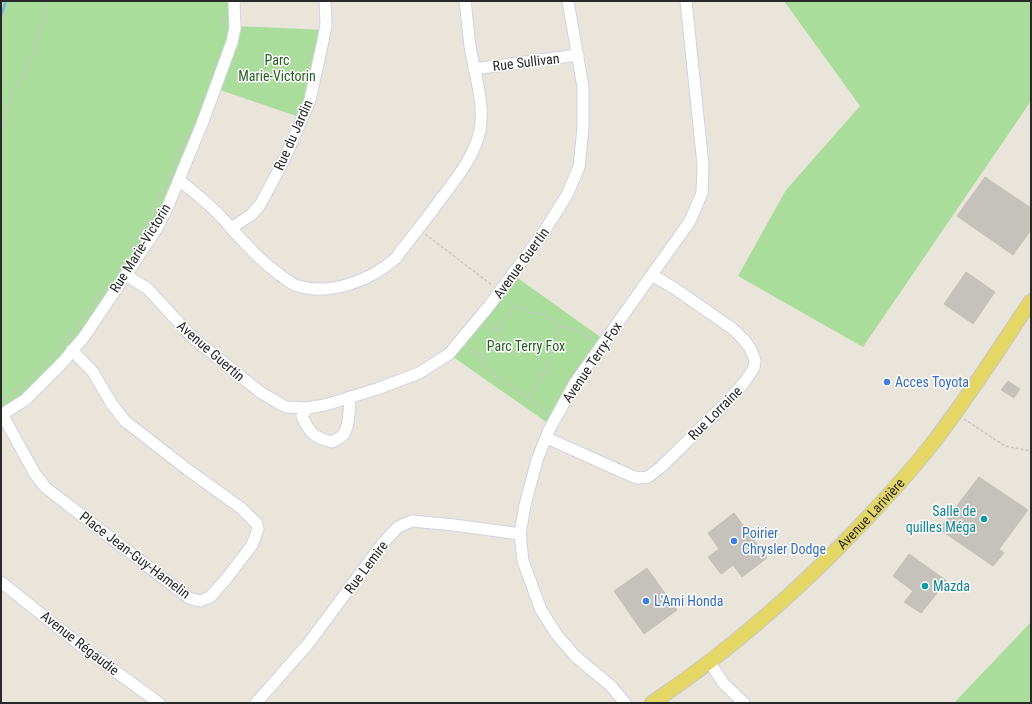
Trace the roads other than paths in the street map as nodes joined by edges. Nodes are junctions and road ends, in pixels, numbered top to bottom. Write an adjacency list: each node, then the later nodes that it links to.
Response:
1 (234, 1): 8 (street, Rue Marie-Victorin)
2 (325, 1): 9 (street, Rue du Jardin)
3 (465, 1): 7 (street)
4 (568, 1): 6 (street, Avenue Guertin)
5 (686, 1): 11 (street, Avenue Terry-Fox)
6 (578, 55): 7 (street, Rue Sullivan); 14 (street, Avenue Guertin)
7 (474, 69): 9 (street)
8 (179, 180): 9 (street); 10 (street, Rue Marie-Victorin)
9 (230, 228)
10 (126, 274): 13 (street, Rue Marie-Victorin); 15 (street, Avenue Guertin)
11 (652, 275): 17 (street, Avenue Terry-Fox); 17 (street, Rue Lorraine)
12 (1031, 301): 20 (main road, Avenue Larivière)
13 (72, 350): 16 (street, Rue Marie-Victorin); 16 (street, Place Jean-Guy-Hamelin)
14 (350, 397): 15 (street, Avenue Guertin); 15 (street)
15 (307, 408)
16 (1, 415)
17 (547, 438): 18 (street, Avenue Terry-Fox)
18 (520, 534): 22 (street, Rue Lemire); 23 (street, Avenue Terry-Fox)
19 (1, 582): 21 (street, Avenue Régaudie)
20 (710, 663): 24 (main road, Avenue Larivière); 25 (street)
21 (159, 703)
22 (256, 703)
23 (625, 703)
24 (652, 703)
25 (744, 703)

